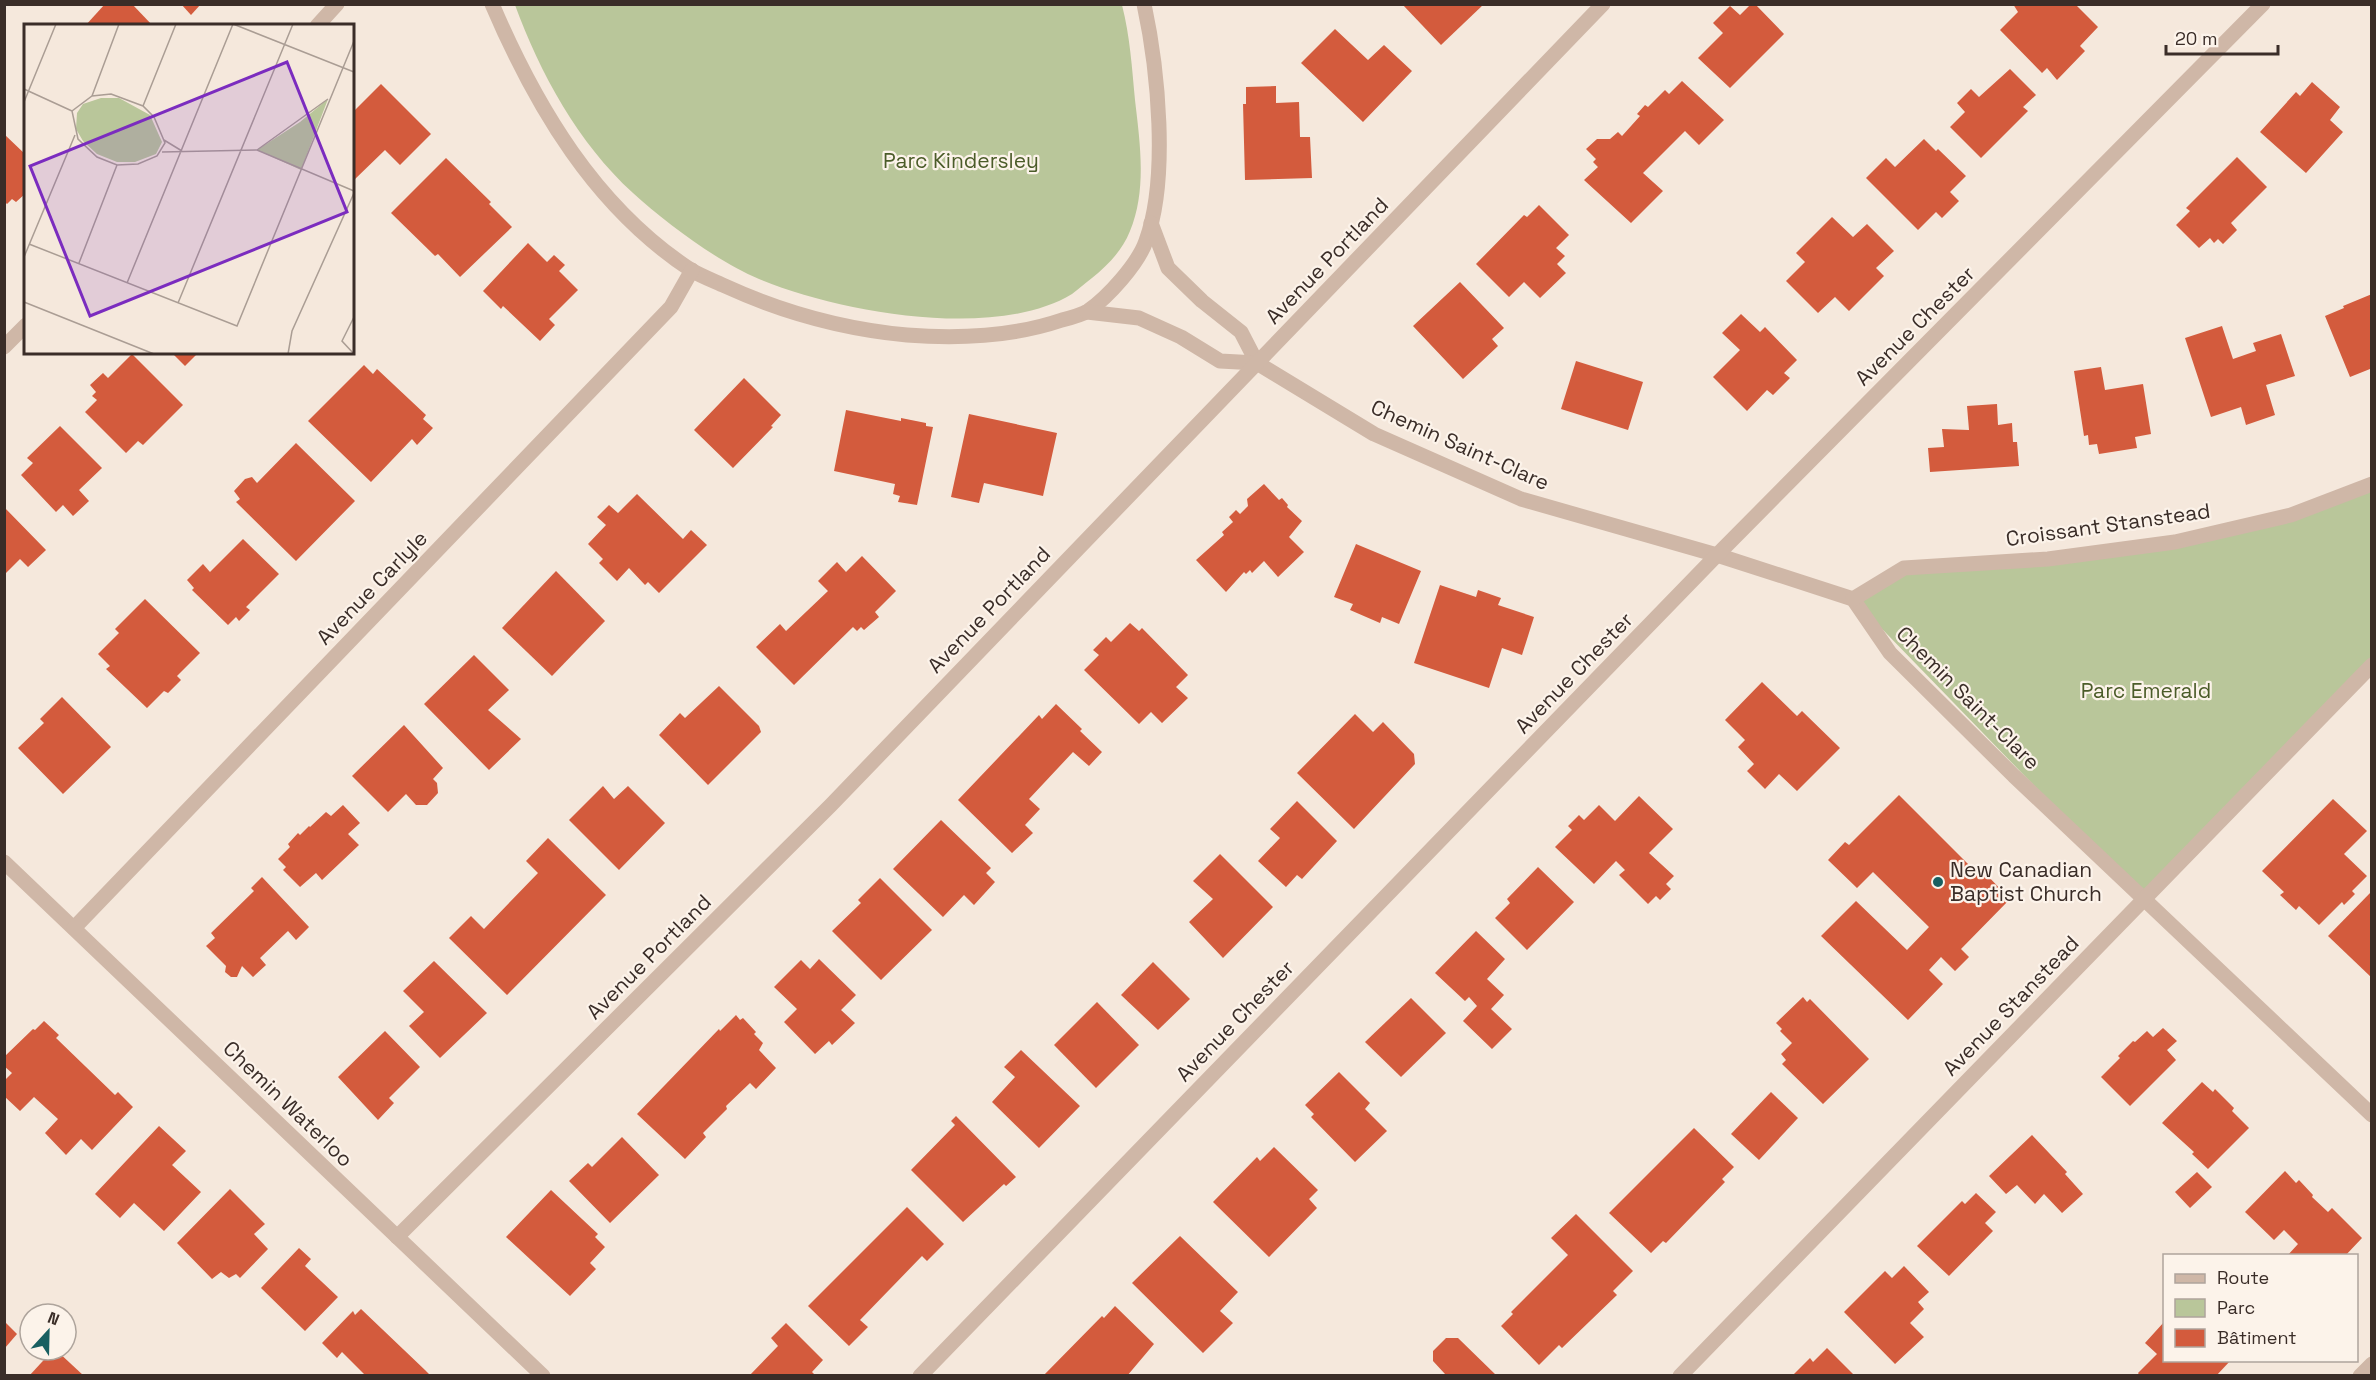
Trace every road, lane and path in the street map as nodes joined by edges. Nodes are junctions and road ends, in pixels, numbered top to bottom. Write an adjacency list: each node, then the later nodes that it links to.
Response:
1 (337, 4): 6 (street)
2 (492, 4): 8 (street, Chemin Saint-Clare)
3 (1144, 4): 7 (street, Chemin Saint-Clare)
4 (1603, 4): 12 (street, Avenue Portland)
5 (2263, 4): 14 (street, Avenue Chester)
6 (319, 24)
7 (1151, 223): 9 (street, Chemin Saint-Clare); 12 (street)
8 (692, 270): 9 (street, Chemin Saint-Clare); 19 (street, Avenue Carlyle)
9 (1087, 312): 12 (street, Chemin Saint-Clare)
10 (24, 327): 11 (street)
11 (4, 347)
12 (1257, 363): 14 (street, Chemin Saint-Clare); 21 (street, Avenue Portland)
13 (2372, 484): 15 (street, Croissant Stanstead)
14 (1717, 555): 15 (street, Chemin Saint-Clare); 24 (street, Avenue Chester)
15 (1853, 599): 18 (street, Chemin Saint-Clare)
16 (2372, 665): 18 (street, Avenue Stanstead)
17 (4, 862): 19 (street, Chemin Waterloo)
18 (2145, 900): 20 (street, Chemin Saint-Clare); 25 (street, Avenue Stanstead)
19 (75, 928): 21 (street, Chemin Waterloo)
20 (2372, 1115)
21 (398, 1237): 23 (street, Chemin Waterloo)
22 (2372, 1365): 26 (street)
23 (543, 1376)
24 (920, 1376)
25 (1680, 1376)
26 (2360, 1376)

